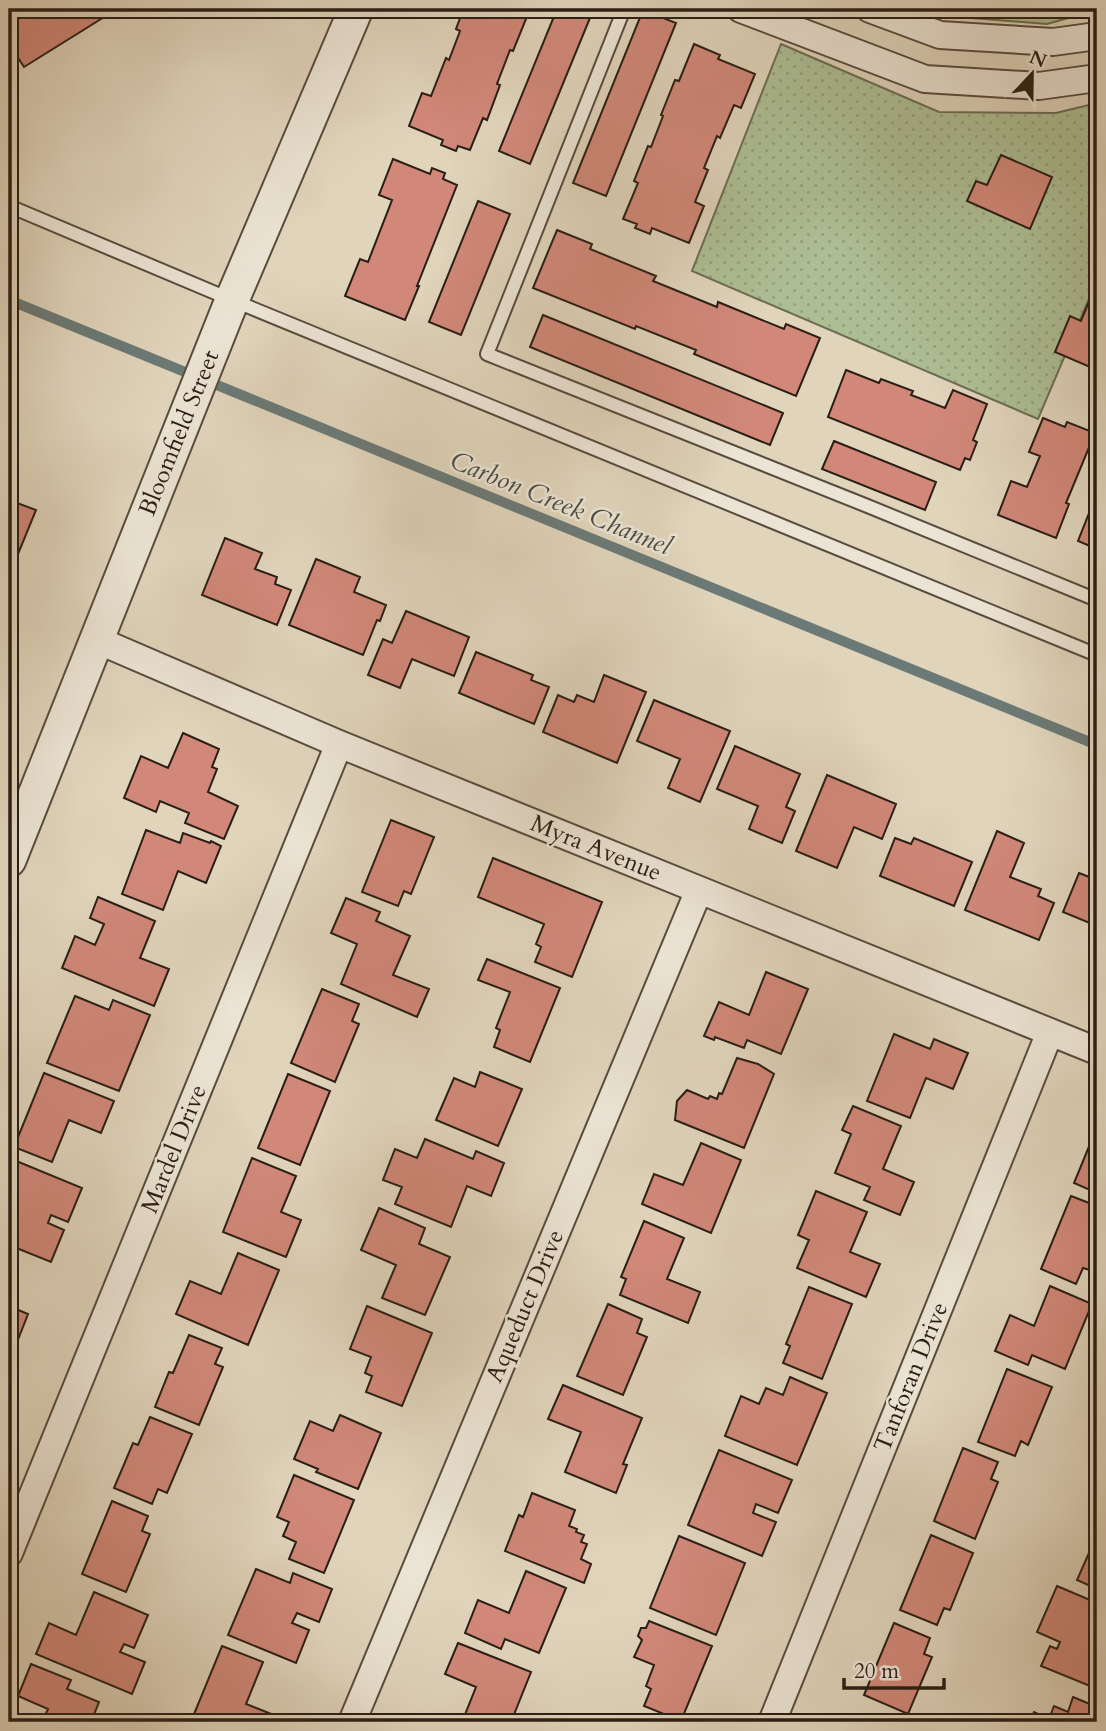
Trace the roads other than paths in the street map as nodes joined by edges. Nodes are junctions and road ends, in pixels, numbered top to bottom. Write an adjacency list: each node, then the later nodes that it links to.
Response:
1 (356, 9): 8 (street, Bloomfield Street)
2 (624, 9): 9 (lane)
3 (741, 9): 6 (street)
4 (870, 9): 5 (street)
5 (1097, 36)
6 (1097, 78)
7 (9, 206): 8 (lane)
8 (232, 300): 10 (street, Bloomfield Street); 11 (lane)
9 (1097, 600)
10 (97, 640): 12 (street, Myra Avenue); 13 (street, Bloomfield Street)
11 (1097, 655)
12 (339, 744): 14 (street, Myra Avenue); 17 (street, Mardel Drive)
13 (9, 860)
14 (699, 890): 15 (street, Myra Avenue); 18 (street, Aqueduct Drive)
15 (1050, 1032): 16 (street, Myra Avenue); 19 (street, Tanforan Drive)
16 (1097, 1051)
17 (9, 1553)
18 (352, 1722)
19 (772, 1722)

